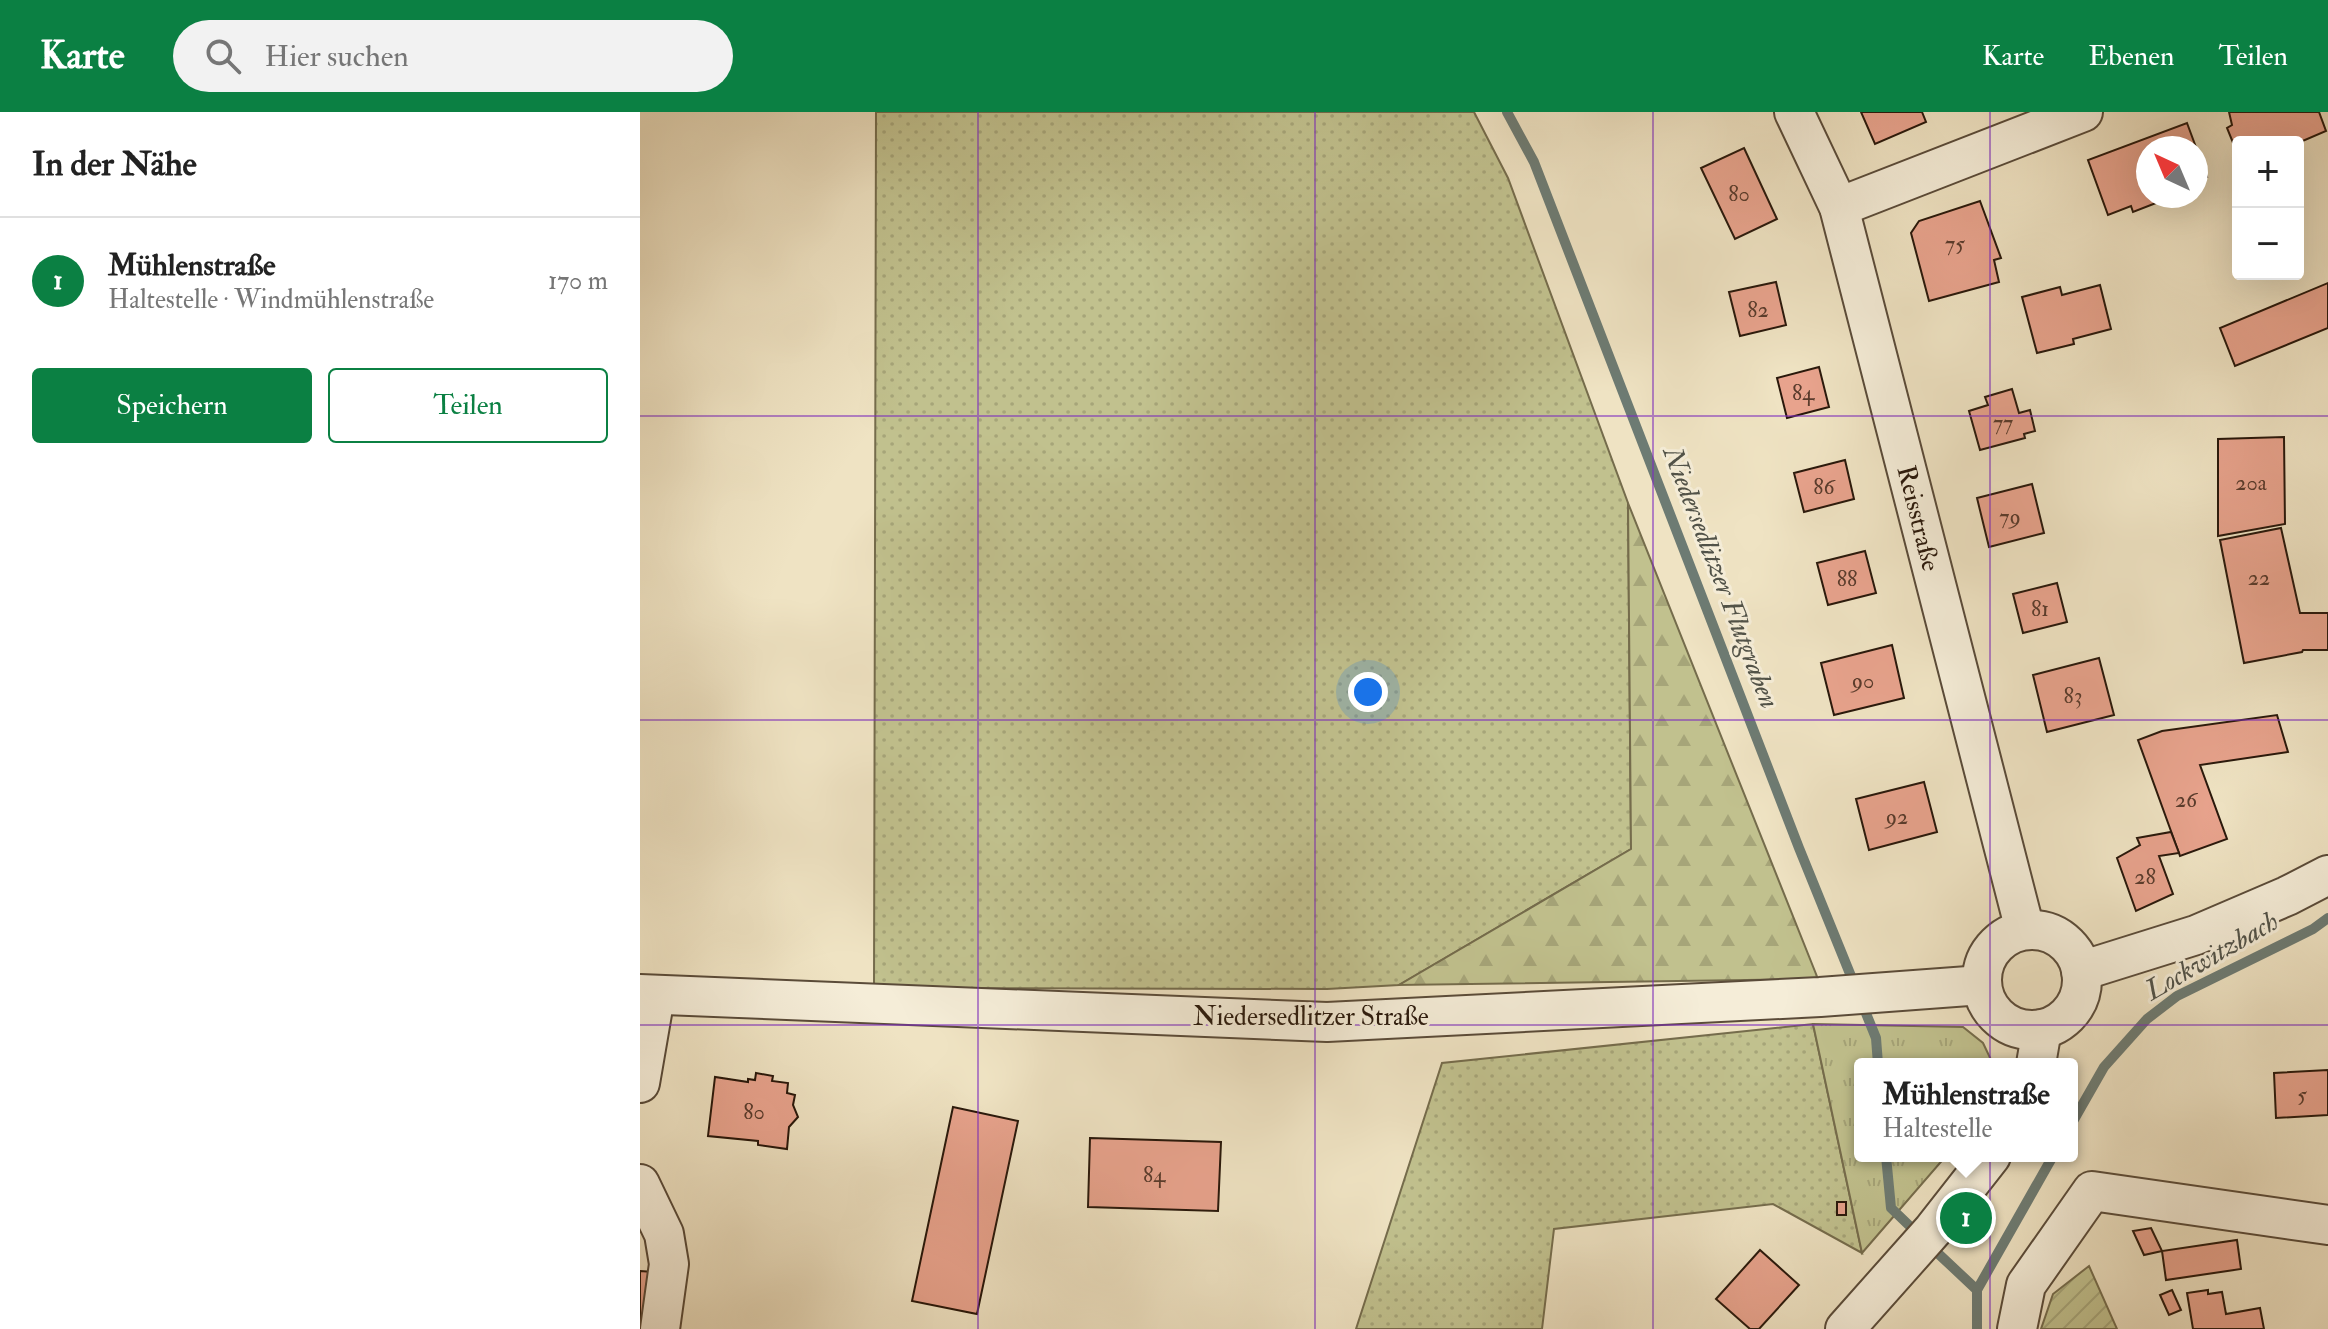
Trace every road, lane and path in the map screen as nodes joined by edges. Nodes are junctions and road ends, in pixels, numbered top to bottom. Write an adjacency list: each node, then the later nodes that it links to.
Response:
1 (1794, 112): 3 (street, Reisstraße)
2 (2083, 112): 3 (street)
3 (1839, 207): 5 (street, Reisstraße)
4 (2328, 875): 6 (street)
5 (2025, 930): 6 (street); 7 (street)
6 (2081, 971): 9 (street)
7 (1982, 985): 8 (street, Niedersedlitzer Straße); 9 (street)
8 (647, 995): 10 (street)
9 (2039, 1046)
10 (640, 1083)
11 (1986, 1162): 15 (street)
12 (640, 1184): 14 (street)
13 (2328, 1225): 16 (street)
14 (660, 1329)
15 (1845, 1329)
16 (2017, 1329)

